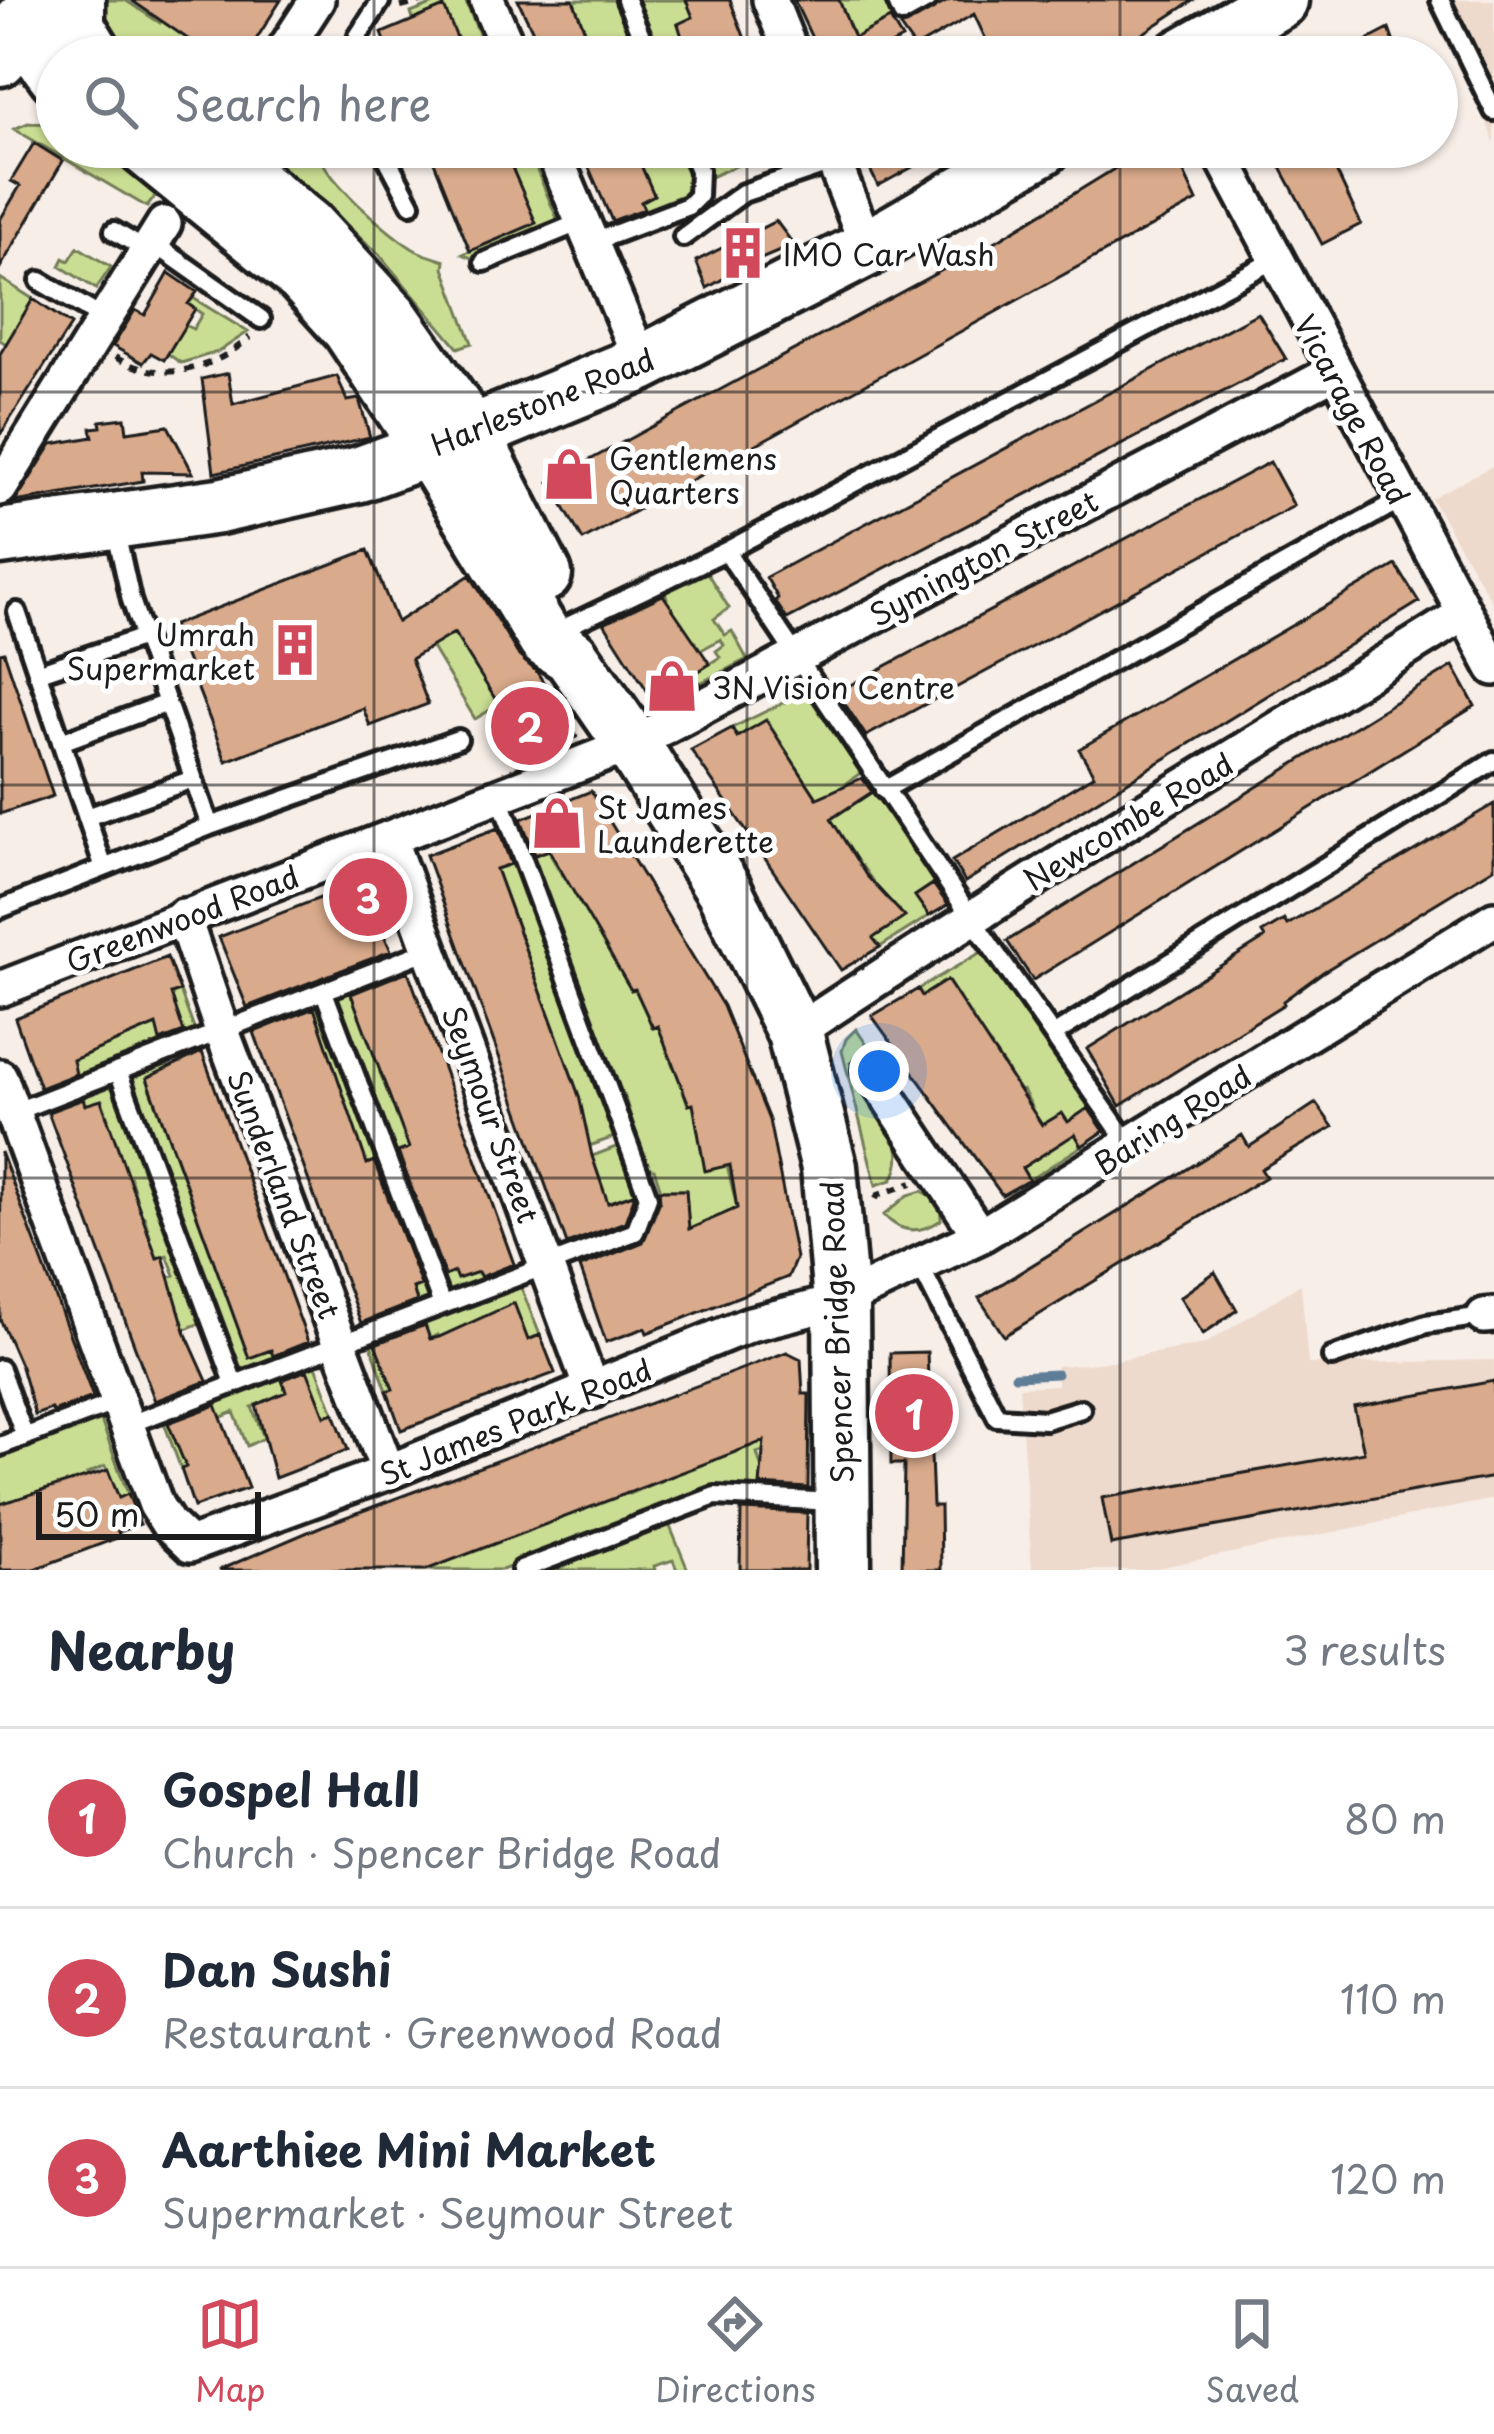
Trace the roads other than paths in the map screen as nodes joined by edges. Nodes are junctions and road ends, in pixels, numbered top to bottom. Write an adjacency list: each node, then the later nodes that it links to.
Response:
1 (77, 0): 12 (main road)
2 (317, 0): 13 (street)
3 (487, 0): 15 (street)
4 (626, 0): 16 (lane)
5 (770, 0): 17 (street)
6 (896, 0): 7 (lane)
7 (927, 0)
8 (1280, 0): 18 (main road)
9 (1440, 0): 19 (lane)
10 (380, 2): 14 (lane)
11 (20, 21): 21 (main road)
12 (83, 36)
13 (294, 36)
14 (358, 36)
15 (503, 36)
16 (641, 36)
17 (785, 36)
18 (1217, 36)
19 (1458, 36)
20 (1458, 37): 24 (lane)
21 (36, 48)
22 (36, 87): 23 (main road)
23 (0, 94)
24 (1494, 111)
25 (170, 168): 47 (main road, Spencer Bridge Road)
26 (234, 168): 47 (main road, Spencer Bridge Road)
27 (392, 168): 34 (lane)
28 (559, 168): 36 (street)
29 (698, 168): 36 (lane)
30 (802, 168): 37 (lane)
31 (837, 168): 39 (street)
32 (1007, 168): 39 (main road, Harlestone Road)
33 (1227, 168): 40 (street, Vicarage Road)
34 (411, 204)
35 (114, 231): 38 (lane)
36 (587, 232): 41 (lane); 45 (street)
37 (683, 237)
38 (154, 239): 43 (lane); 44 (street)
39 (868, 248): 45 (main road, Harlestone Road)
40 (1274, 260): 46 (street, Vicarage Road); 52 (lane)
41 (484, 262)
42 (40, 281): 44 (lane)
43 (261, 319)
44 (105, 335): 48 (street)
45 (642, 362): 47 (main road, Harlestone Road)
46 (1334, 371): 49 (street, Vicarage Road); 57 (street, Symington Street)
47 (451, 441): 50 (main road, Harlestone Road); 56 (main road, Spencer Bridge Road)
48 (0, 488)
49 (1402, 499): 54 (street, Vicarage Road); 66 (lane)
50 (114, 522): 51 (main road, Harlestone Road); 55 (lane)
51 (0, 537)
52 (726, 551): 56 (lane); 57 (lane)
53 (17, 613): 59 (lane)
54 (1463, 614): 58 (street, Vicarage Road); 74 (street, Newcombe Road)
55 (144, 637): 59 (lane); 60 (lane)
56 (570, 640): 63 (main road, Spencer Bridge Road)
57 (794, 657): 63 (street, Symington Street); 66 (lane)
58 (1494, 668)
59 (37, 673): 62 (lane)
60 (167, 703): 62 (lane); 65 (lane)
61 (458, 739): 69 (lane)
62 (61, 742): 68 (lane)
63 (632, 744): 67 (street, Greenwood Road); 80 (main road, Spencer Bridge Road)
64 (1494, 761): 81 (lane)
65 (193, 779): 68 (lane); 69 (lane)
66 (884, 790): 74 (lane)
67 (499, 795): 70 (street, Greenwood Road); 89 (lane)
68 (87, 817): 71 (lane)
69 (210, 826): 71 (lane)
70 (389, 838): 73 (street, Greenwood Road); 76 (street, Seymour Street)
71 (104, 868): 72 (lane)
72 (0, 909)
73 (183, 916): 77 (street, Greenwood Road); 79 (street, Sunderland Street)
74 (970, 916): 80 (street, Newcombe Road); 81 (lane)
75 (1494, 919): 86 (street, Baring Road)
76 (431, 949): 78 (lane); 89 (street, Seymour Street)
77 (0, 989)
78 (324, 992): 79 (lane); 91 (lane)
79 (222, 1031): 83 (lane); 93 (street, Sunderland Street)
80 (795, 1033): 90 (main road, Spencer Bridge Road)
81 (1053, 1035): 86 (lane)
82 (869, 1070): 87 (street)
83 (118, 1071): 85 (lane); 96 (lane)
84 (0, 1077): 85 (street)
85 (14, 1112): 99 (street)
86 (1130, 1146): 87 (street, Baring Road)
87 (980, 1236): 88 (street, Baring Road)
88 (919, 1264): 90 (street, Baring Road); 98 (lane)
89 (548, 1267): 91 (lane); 97 (street, Seymour Street)
90 (841, 1301): 97 (street, St James Park Road); 103 (main road, Spencer Bridge Road)
91 (442, 1305): 93 (lane)
92 (1489, 1316): 94 (lane)
93 (343, 1344): 96 (lane); 102 (street, Sunderland Street)
94 (1332, 1358)
95 (0, 1369): 100 (lane)
96 (234, 1383): 99 (lane)
97 (592, 1391): 102 (street, St James Park Road)
98 (1081, 1408)
99 (123, 1413): 100 (lane); 104 (street)
100 (25, 1437): 101 (lane)
101 (0, 1446)
102 (388, 1472): 104 (street, St James Park Road)
103 (842, 1502): 105 (lane); 106 (main road, Spencer Bridge Road)
104 (187, 1557)
105 (521, 1570)
106 (843, 1570)

